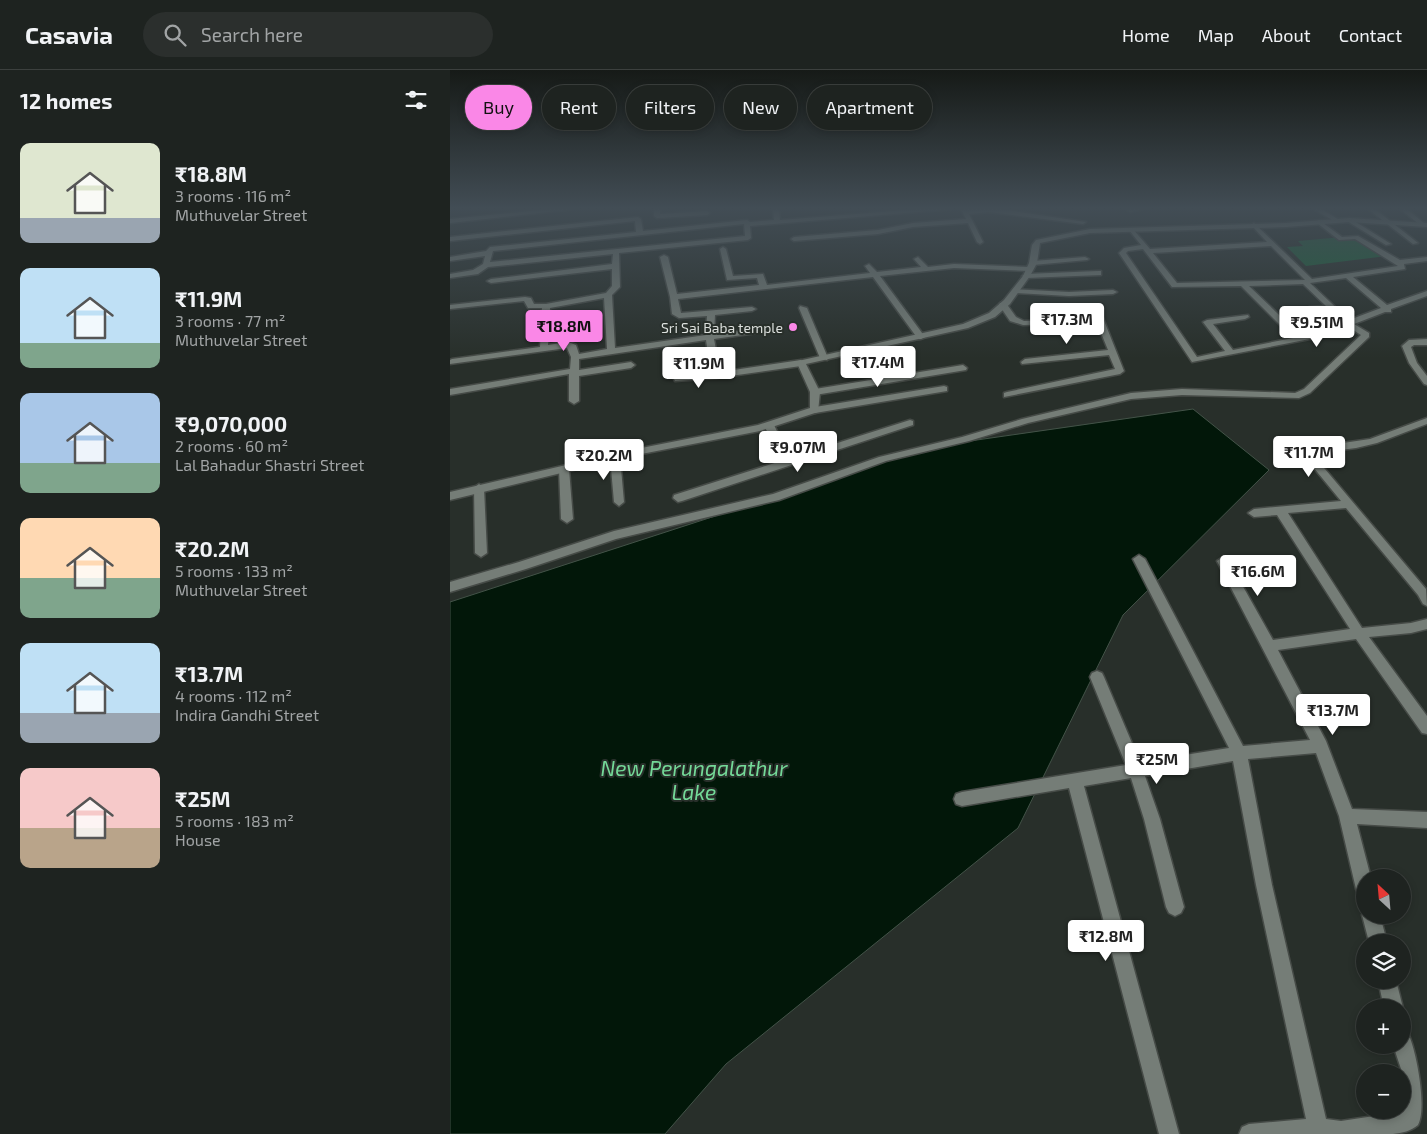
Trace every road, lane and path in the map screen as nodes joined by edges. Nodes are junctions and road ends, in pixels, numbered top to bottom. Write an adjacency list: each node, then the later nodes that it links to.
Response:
1 (487, 259): 15 (street)
2 (555, 259): 15 (street)
3 (616, 259): 16 (street)
4 (664, 259): 35 (street)
5 (725, 259): 29 (street)
6 (918, 259): 20 (street)
7 (1032, 259): 18 (street)
8 (1082, 259): 18 (street)
9 (1126, 259): 56 (street)
10 (1155, 259): 27 (street)
11 (1287, 259): 28 (street)
12 (1393, 259): 14 (street)
13 (1427, 259): 14 (street)
14 (1399, 262): 24 (street)
15 (486, 265): 23 (street)
16 (616, 266): 25 (street); 34 (street)
17 (869, 266): 22 (street)
18 (1030, 269): 20 (street); 21 (street); 31 (street)
19 (815, 270): 26 (street)
20 (926, 270): 22 (street)
21 (1098, 273)
22 (875, 275): 26 (street); 50 (street)
23 (450, 276)
24 (1348, 276): 28 (street); 44 (street)
25 (491, 281)
26 (819, 281): 29 (street)
27 (1241, 282): 28 (street); 51 (street)
28 (1308, 282): 40 (street)
29 (764, 288): 30 (street)
30 (734, 291): 35 (street); 43 (street)
31 (1016, 291): 32 (street); 37 (street)
32 (1113, 292)
33 (1427, 293): 44 (street)
34 (608, 295): 36 (street); 54 (street)
35 (674, 297): 45 (street)
36 (546, 306): 38 (street); 53 (street)
37 (1003, 306): 50 (street); 55 (street)
38 (450, 307)
39 (803, 308): 58 (street)
40 (1333, 308): 42 (street); 47 (street)
41 (752, 309): 43 (street)
42 (1312, 309)
43 (740, 310): 45 (street)
44 (1388, 310): 47 (street)
45 (711, 314): 49 (street)
46 (1245, 318): 56 (street)
47 (1350, 324): 51 (street); 91 (street)
48 (772, 329): 49 (street)
49 (710, 337): 54 (street); 65 (street)
50 (921, 337): 58 (street)
51 (1299, 340): 56 (street)
52 (1427, 342): 67 (street)
53 (544, 348): 57 (street); 59 (street)
54 (612, 351): 57 (street)
55 (1112, 352): 60 (street); 71 (street)
56 (1231, 353)
57 (575, 357): 64 (street)
58 (824, 358): 61 (street)
59 (452, 362)
60 (1025, 362)
61 (801, 363): 65 (street); 70 (street)
62 (630, 365): 64 (street)
63 (964, 368): 70 (street)
64 (573, 372): 69 (street); 72 (street)
65 (716, 375): 66 (street)
66 (678, 380)
67 (1427, 382)
68 (944, 389): 73 (street)
69 (450, 392)
70 (815, 392): 73 (street)
71 (1007, 395)
72 (574, 400)
73 (815, 410): 76 (street)
74 (1427, 421): 84 (street)
75 (910, 423): 78 (street)
76 (769, 425): 77 (street); 78 (street)
77 (615, 457): 79 (street); 83 (street)
78 (787, 463): 82 (street)
79 (564, 469): 80 (street); 87 (street)
80 (479, 488): 81 (street); 88 (street)
81 (450, 496)
82 (678, 498)
83 (619, 502)
84 (1348, 504): 85 (street); 92 (street)
85 (1280, 510): 86 (street); 94 (street)
86 (1254, 513)
87 (567, 519)
88 (481, 553)
89 (1140, 559): 99 (street)
90 (1223, 561): 95 (street)
91 (450, 587)
92 (1427, 601)
93 (1427, 624): 94 (street)
94 (1359, 633): 95 (street); 97 (street)
95 (1270, 646): 98 (street)
96 (1097, 677): 100 (street)
97 (1427, 728)
98 (1321, 746): 99 (street); 103 (street)
99 (1239, 753): 100 (street); 108 (street)
100 (1136, 770): 101 (street); 106 (street)
101 (1075, 781): 102 (street); 110 (street)
102 (962, 800)
103 (1347, 816): 104 (street); 105 (street)
104 (1427, 820)
105 (1360, 869)
106 (1175, 907)
107 (1405, 1054): 109 (street)
108 (1318, 1129): 109 (street); 111 (street)
109 (1341, 1132)
110 (1168, 1134)
111 (1250, 1134)

